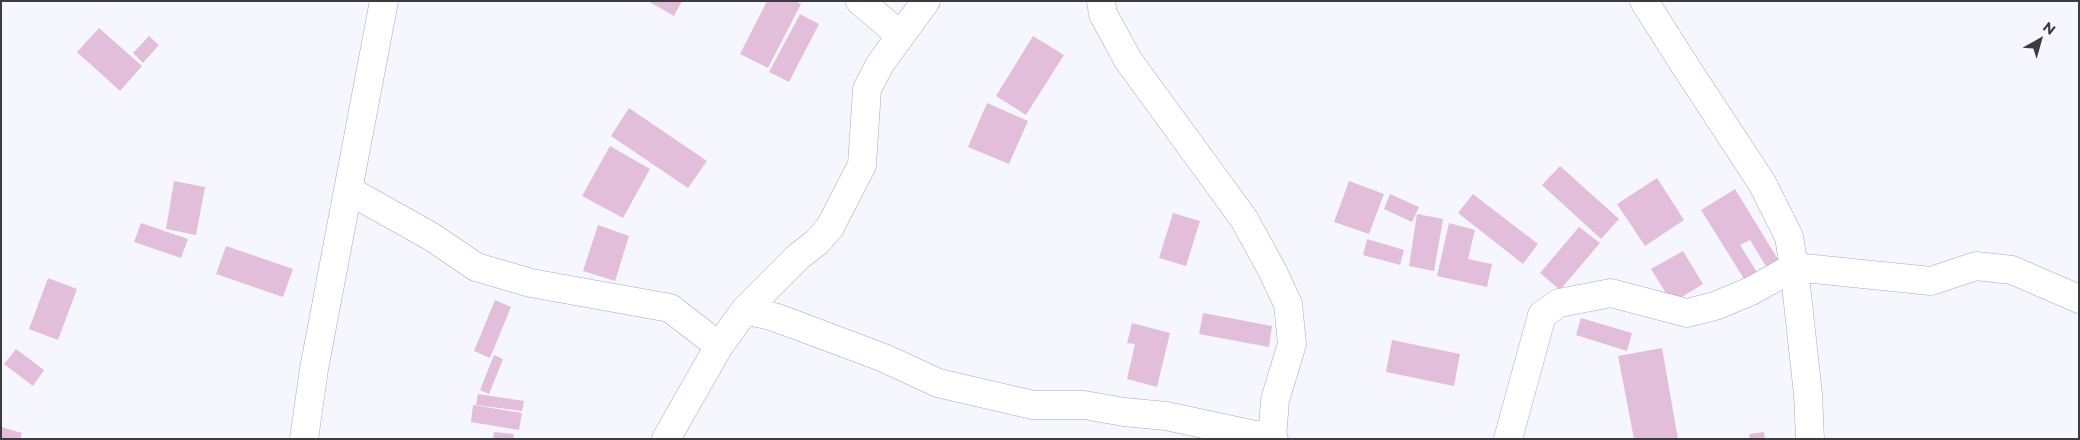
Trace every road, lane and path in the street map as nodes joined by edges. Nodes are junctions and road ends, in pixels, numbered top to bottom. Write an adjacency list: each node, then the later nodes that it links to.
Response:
1 (384, 1): 7 (street)
2 (860, 1): 6 (street)
3 (926, 1): 6 (street)
4 (1101, 1): 15 (street)
5 (1644, 1): 8 (street)
6 (900, 35): 10 (street)
7 (348, 190): 11 (street); 13 (street)
8 (1794, 267): 9 (street); 16 (street); 17 (street)
9 (2079, 299)
10 (744, 310): 11 (street); 12 (street)
11 (720, 346): 14 (street)
12 (1207, 432): 15 (street)
13 (304, 439)
14 (666, 439)
15 (1272, 439)
16 (1508, 439)
17 (1810, 439)

